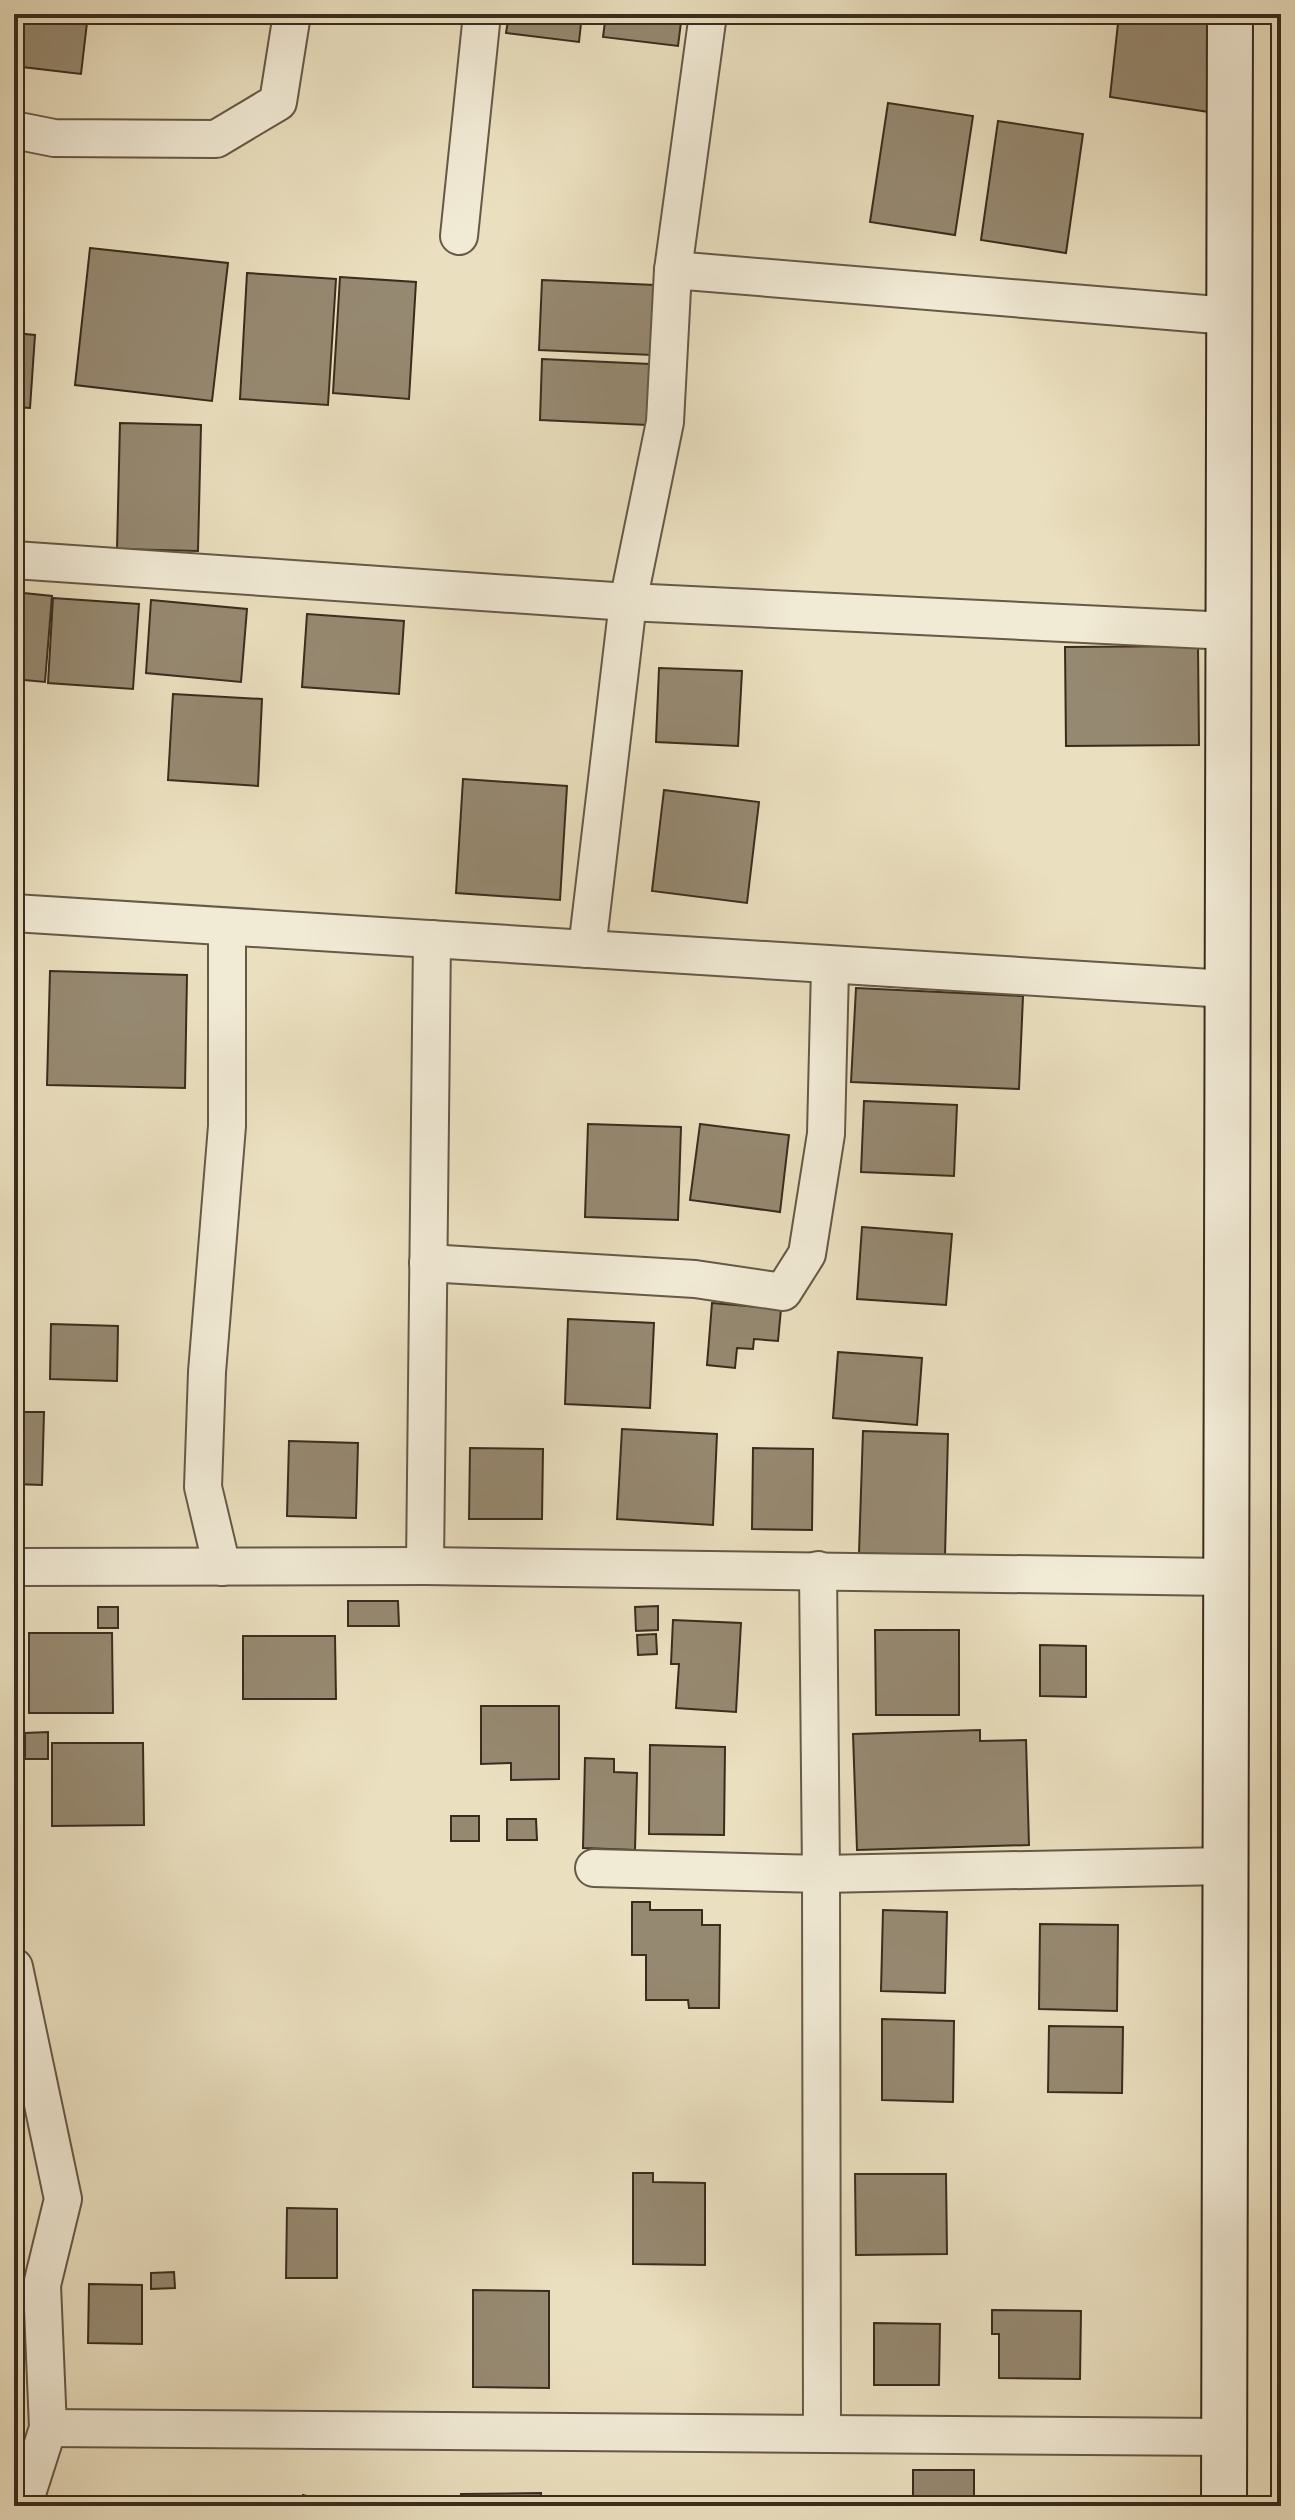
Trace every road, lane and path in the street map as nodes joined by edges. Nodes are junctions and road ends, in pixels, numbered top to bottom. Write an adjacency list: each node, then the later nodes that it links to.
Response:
1 (292, 14): 5 (street)
2 (482, 14): 6 (street)
3 (708, 14): 7 (street)
4 (1230, 14): 8 (street)
5 (14, 130)
6 (459, 236)
7 (673, 270): 8 (street); 10 (street)
8 (1229, 316): 11 (street)
9 (14, 560): 10 (street)
10 (628, 602): 11 (street); 15 (street)
11 (1229, 631): 17 (street)
12 (14, 913): 13 (street)
13 (227, 927): 14 (street); 21 (street)
14 (432, 939): 15 (street); 18 (street)
15 (587, 949): 16 (street)
16 (830, 968): 17 (street); 18 (street)
17 (1227, 989): 23 (street)
18 (428, 1263): 19 (street)
19 (425, 1566): 21 (street); 22 (street)
20 (14, 1567): 21 (street)
21 (222, 1567)
22 (818, 1570): 23 (street); 26 (street)
23 (1226, 1577): 24 (street)
24 (1225, 1866): 26 (street); 30 (street)
25 (594, 1868): 26 (street)
26 (821, 1874): 29 (street)
27 (14, 1967): 28 (street)
28 (48, 2428): 29 (street); 31 (street)
29 (822, 2432): 30 (street)
30 (1224, 2437): 32 (street)
31 (23, 2506)
32 (1224, 2506)

